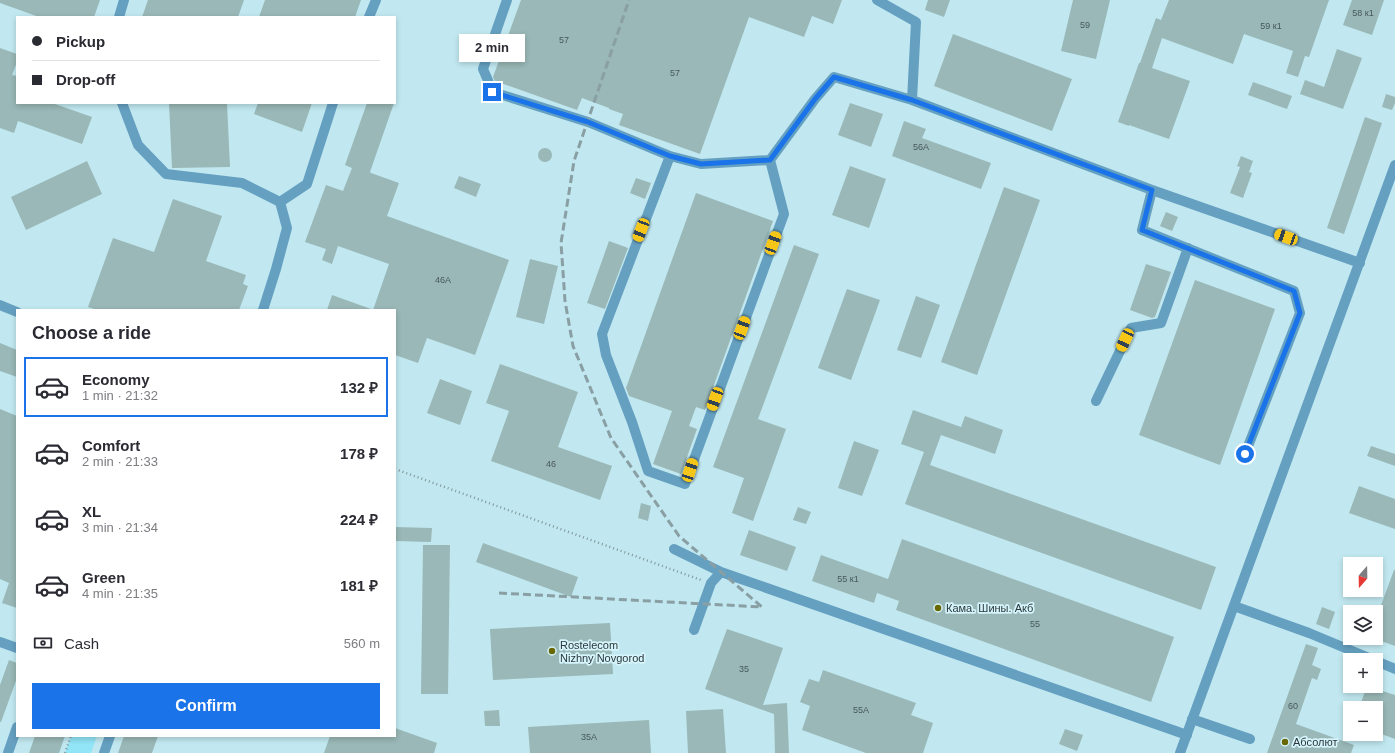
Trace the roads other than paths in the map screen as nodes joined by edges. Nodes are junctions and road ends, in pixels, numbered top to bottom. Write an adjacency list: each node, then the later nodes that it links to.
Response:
1 (124, 0): 5 (street)
2 (376, 0): 6 (street)
3 (507, 0): 10 (street)
4 (877, 0): 7 (street)
5 (119, 16)
6 (369, 16)
7 (912, 100): 11 (street); 13 (street)
8 (122, 104): 14 (street)
9 (333, 104): 14 (street)
10 (670, 156): 11 (street); 11 (street)
11 (770, 160)
12 (1395, 165): 16 (street)
13 (1152, 190): 15 (street); 16 (street)
14 (280, 202): 18 (street)
15 (1188, 248): 20 (street); 21 (street)
16 (1360, 263): 24 (street)
17 (0, 306): 19 (street)
18 (263, 309)
19 (16, 312)
20 (1096, 401)
21 (1245, 454)
22 (674, 549): 23 (street)
23 (721, 572): 25 (street); 33 (street)
24 (1234, 606): 28 (street); 31 (street)
25 (694, 630)
26 (0, 642): 27 (street)
27 (16, 648)
28 (1358, 653)
29 (1383, 664): 30 (street)
30 (1395, 669)
31 (1192, 719): 33 (street); 35 (street)
32 (16, 730): 36 (street)
33 (1187, 735): 38 (street)
34 (110, 737): 37 (street)
35 (1250, 739)
36 (8, 753)
37 (104, 753)
38 (1180, 753)

